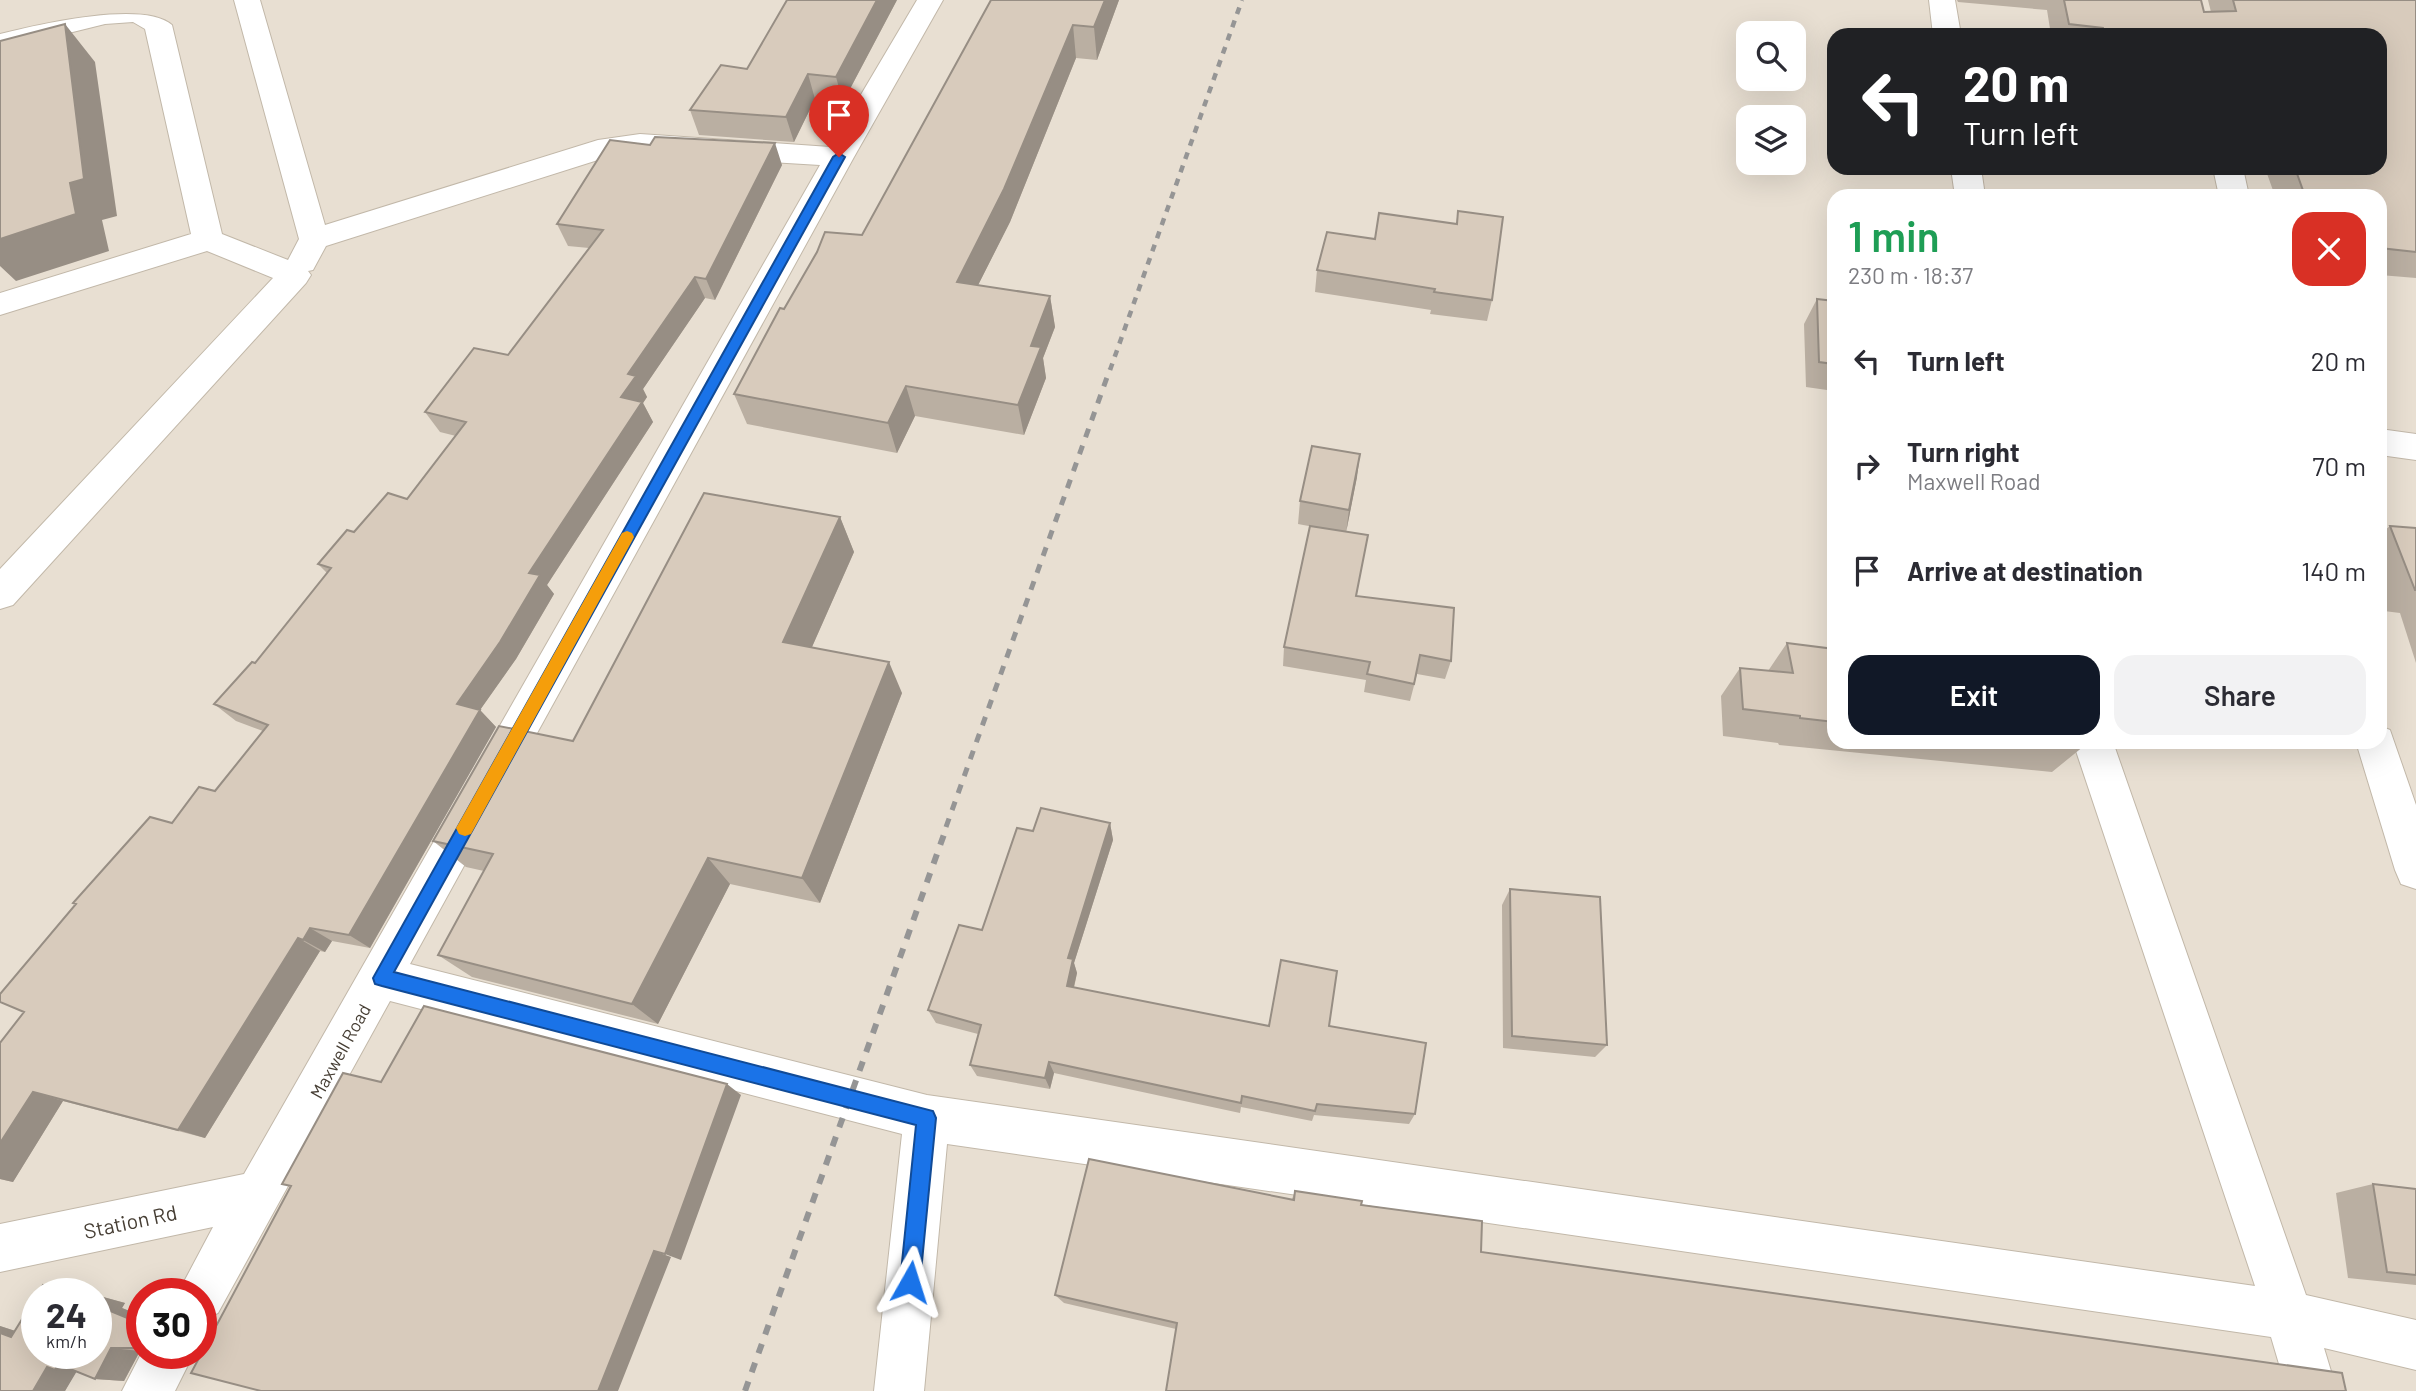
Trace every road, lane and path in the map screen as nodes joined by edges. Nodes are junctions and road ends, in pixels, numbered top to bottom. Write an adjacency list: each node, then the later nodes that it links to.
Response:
1 (247, 0): 7 (street)
2 (930, 0): 6 (street, Maxwell Road)
3 (1942, 0): 4 (street)
4 (1946, 28)
5 (0, 42): 8 (street)
6 (839, 157): 7 (street); 17 (street, Maxwell Road)
7 (314, 239): 9 (street)
8 (208, 240): 9 (street); 10 (street)
9 (295, 275): 13 (street)
10 (0, 304)
11 (2387, 443): 12 (street)
12 (2416, 447)
13 (0, 594)
14 (2095, 749): 22 (street)
15 (2378, 749): 16 (street)
16 (2416, 870)
17 (382, 978): 18 (street); 19 (street, Maxwell Road)
18 (926, 1118): 22 (street); 26 (street)
19 (259, 1194): 20 (street, Station Rd); 21 (street, Maxwell Road)
20 (0, 1248)
21 (211, 1278)
22 (2289, 1315): 23 (street); 27 (street)
23 (2416, 1345)
24 (160, 1369): 25 (street)
25 (147, 1391)
26 (899, 1391)
27 (2312, 1391)

